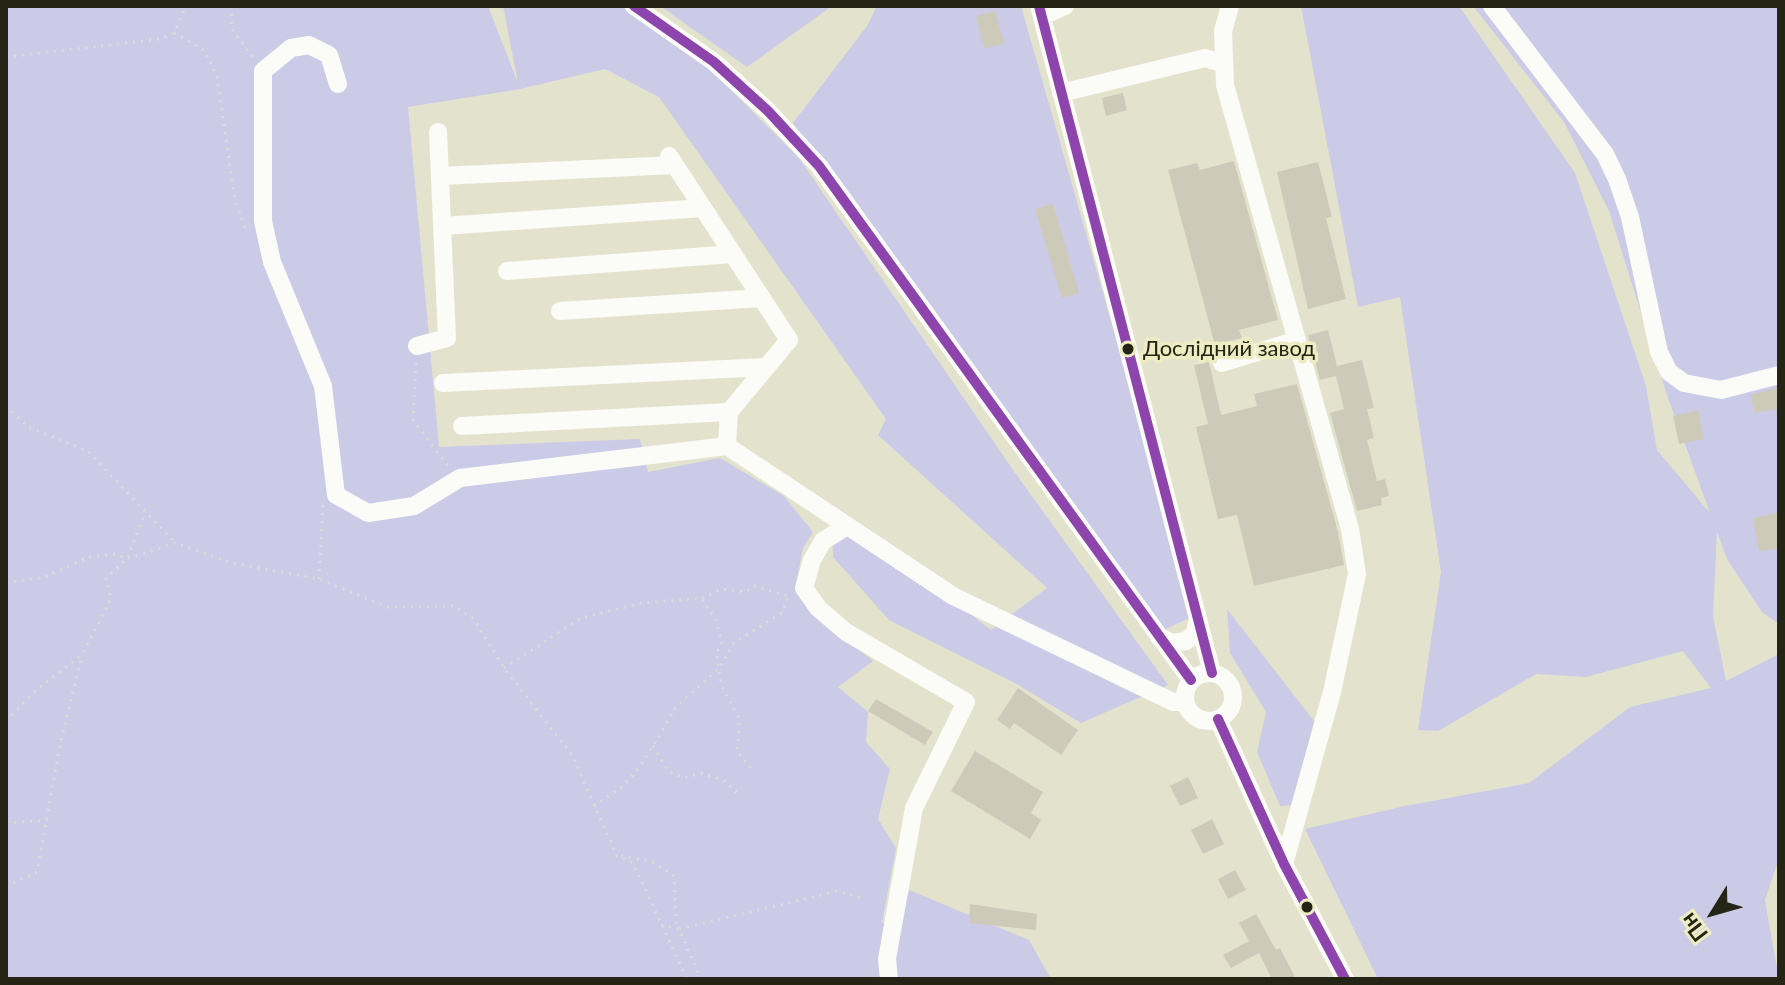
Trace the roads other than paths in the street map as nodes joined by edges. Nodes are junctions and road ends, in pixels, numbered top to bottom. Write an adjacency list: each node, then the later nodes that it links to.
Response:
1 (634, 6): 28 (street)
2 (1065, 6): 5 (street)
3 (1230, 6): 6 (street)
4 (1492, 6): 21 (street)
5 (1040, 11): 8 (street)
6 (1224, 64): 8 (street); 17 (street)
7 (338, 84): 25 (street)
8 (1061, 93): 27 (street)
9 (438, 132): 10 (street)
10 (440, 176): 11 (street); 12 (street)
11 (703, 208): 12 (street); 13 (street)
12 (443, 226): 18 (street)
13 (733, 254): 14 (street); 15 (street)
14 (507, 271)
15 (762, 298): 16 (street); 20 (street)
16 (560, 311)
17 (1297, 340): 19 (street); 33 (street)
18 (417, 346)
19 (1222, 363)
20 (766, 367): 22 (street); 23 (street)
21 (1779, 375)
22 (443, 383)
23 (729, 412): 24 (street); 25 (street)
24 (462, 426)
25 (727, 446): 26 (street)
26 (847, 526): 31 (street); 34 (street)
27 (1197, 623): 28 (street); 29 (street)
28 (1159, 637): 30 (street)
29 (1212, 673): 30 (street); 32 (street)
30 (1191, 680): 31 (street)
31 (1185, 702): 32 (street)
32 (1218, 719): 33 (street)
33 (1284, 864): 35 (street)
34 (889, 979)
35 (1345, 979)

